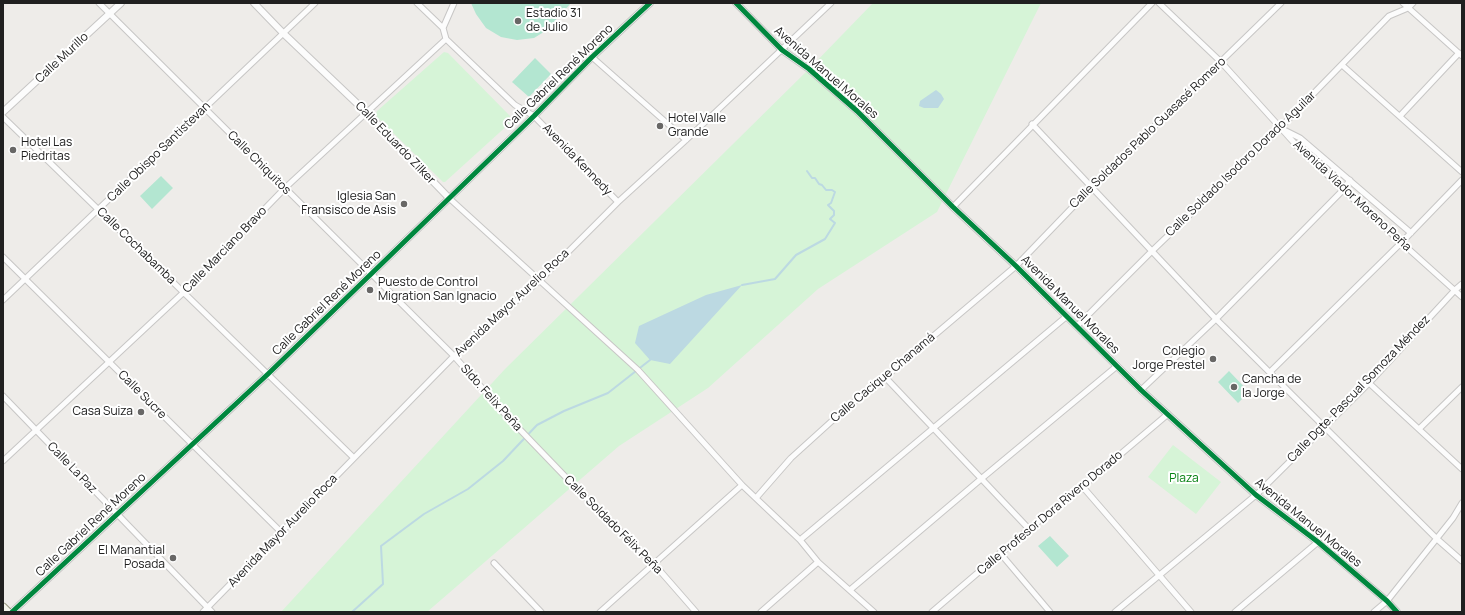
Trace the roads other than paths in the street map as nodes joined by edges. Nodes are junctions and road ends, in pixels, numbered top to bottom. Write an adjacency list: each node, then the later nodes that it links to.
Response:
1 (99, 3): 16 (street, Calle Chiquitos)
2 (121, 3): 16 (street, Calle Murillo)
3 (254, 3): 18 (street, Calle Eduardo Zilker)
4 (315, 3): 18 (street, Calle Obispo Santistevan)
5 (418, 3): 17 (street)
6 (454, 3): 17 (street)
7 (650, 3): 22 (street, Calle Gabriel René Moreno)
8 (736, 3): 20 (street, Avenida Manuel Morales)
9 (831, 3): 20 (street, Avenida Mayor Aurelio Roca)
10 (1152, 3): 31 (street)
11 (1158, 3): 23 (street)
12 (1281, 3): 23 (street, Calle Soldados Pablo Guasasé Romero)
13 (1403, 3): 15 (street)
14 (1413, 3): 15 (street)
15 (1408, 8): 21 (street); 24 (street, Calle Soldado Isodoro Dorado Aguilar)
16 (110, 14): 25 (street, Calle Chiquitos); 26 (street, Calle Murillo)
17 (443, 28): 19 (street)
18 (283, 33): 25 (street, Calle Obispo Santistevan); 27 (street, Calle Eduardo Zilker)
19 (446, 39): 27 (street, Calle Marciano Bravo); 28 (street, Avenida Kennedy)
20 (782, 50): 33 (street, Avenida Mayor Aurelio Roca); 42 (street, Avenida Manuel Morales)
21 (1460, 55): 29 (street)
22 (592, 57): 28 (street, Calle Gabriel René Moreno); 33 (street)
23 (1221, 62): 32 (street); 37 (street, Calle Soldados Pablo Guasasé Romero)
24 (1342, 64): 29 (street); 32 (street, Calle Soldado Isodoro Dorado Aguilar)
25 (204, 108): 38 (street, Calle Chiquitos); 43 (street, Calle Obispo Santistevan)
26 (3, 112)
27 (366, 112): 38 (street, Calle Marciano Bravo); 40 (street, Calle Eduardo Zilker)
28 (534, 116): 40 (street, Calle Gabriel René Moreno); 41 (street, Avenida Kennedy)
29 (1400, 116): 34 (street)
30 (3, 117): 43 (street, Calle Cochabamba)
31 (1032, 124): 37 (street); 42 (street)
32 (1280, 128): 35 (street, Avenida Viador Moreno Peña); 39 (street, Avenida Viador Moreno Peña); 46 (street, Calle Soldado Isodoro Dorado Aguilar)
33 (686, 140): 41 (street, Avenida Mayor Aurelio Roca)
34 (1462, 172)
35 (1350, 180): 39 (street); 44 (street, Avenida Viador Moreno Peña)
36 (1462, 180): 44 (street)
37 (1092, 187): 46 (street); 48 (street, Calle Soldados Pablo Guasasé Romero)
38 (285, 188): 49 (street, Calle Chiquitos); 54 (street, Calle Marciano Bravo)
39 (1343, 190): 45 (street, Avenida Viador Moreno Peña); 58 (street)
40 (449, 198): 49 (street, Calle Gabriel René Moreno); 51 (street, Calle Eduardo Zilker)
41 (618, 202): 51 (street, Avenida Mayor Aurelio Roca)
42 (953, 207): 48 (street, Avenida Manuel Morales)
43 (98, 209): 50 (street, Calle Obispo Santistevan); 54 (street, Calle Cochabamba)
44 (1411, 233): 45 (street)
45 (1402, 242): 53 (street, Avenida Viador Moreno Peña); 63 (street)
46 (1152, 251): 58 (street); 59 (street, Calle Soldado Isodoro Dorado Aguilar)
47 (3, 257): 50 (street, Calle Sucre)
48 (1016, 266): 57 (street, Avenida Manuel Morales); 65 (street, Calle Cacique Chanamá)
49 (371, 274): 60 (street, Calle Chiquitos); 64 (street, Calle Gabriel René Moreno)
50 (25, 279): 56 (street, Calle Obispo Santistevan); 61 (street, Calle Sucre)
51 (540, 280): 60 (street, Avenida Mayor Aurelio Roca); 81 (street, Calle Eduardo Zilker)
52 (1462, 284): 53 (street, Calle Dgte. Pascual Somoza Méndez)
53 (1455, 290): 55 (street, Avenida Viador Moreno Peña); 66 (street, Calle Dgte. Pascual Somoza Méndez)
54 (184, 292): 61 (street, Calle Marciano Bravo); 64 (street, Calle Cochabamba)
55 (1462, 297)
56 (3, 300)
57 (1067, 316): 59 (street, Avenida Manuel Morales); 72 (street)
58 (1216, 319): 63 (street); 68 (street)
59 (1077, 326): 62 (street, Avenida Manuel Morales)
60 (454, 356): 75 (street, Sldo. Felix Peña); 77 (street, Avenida Mayor Aurelio Roca)
61 (109, 362): 74 (street, Calle Marciano Bravo); 76 (street, Calle Sucre)
62 (1117, 366): 68 (street, Avenida Manuel Morales); 80 (street)
63 (1270, 372): 71 (street)
64 (268, 374): 76 (street, Calle Gabriel René Moreno); 77 (street, Calle Cochabamba)
65 (885, 377): 72 (street); 84 (street, Calle Cacique Chanamá)
66 (1369, 382): 71 (street, Calle Dgte. Pascual Somoza Méndez); 73 (street)
67 (1462, 387): 73 (street)
68 (1141, 390): 70 (street, Avenida Manuel Morales)
69 (3, 396): 74 (street, Calle La Paz)
70 (1168, 414): 82 (street, Calle Profesor Dora Rivero Dorado); 83 (street, Avenida Manuel Morales)
71 (1324, 426): 83 (street, Calle Dgte. Pascual Somoza Méndez); 89 (street)
72 (933, 428): 80 (street); 90 (street)
73 (1419, 429): 79 (street)
74 (36, 430): 78 (street, Calle Marciano Bravo); 86 (street, Calle La Paz)
75 (529, 440): 96 (street, Calle Soldado Félix Peña)
76 (192, 445): 86 (street, Calle Gabriel René Moreno); 88 (street, Calle Sucre)
77 (354, 458): 88 (street, Avenida Mayor Aurelio Roca)
78 (3, 461)
79 (1462, 468)
80 (981, 479): 87 (street); 98 (street)
81 (742, 485): 84 (street, Calle Eduardo Zilker); 96 (street)
82 (1082, 486): 87 (street, Calle Profesor Dora Rivero Dorado); 97 (street)
83 (1256, 495): 91 (street, Avenida Manuel Morales); 97 (street, Calle Dgte. Pascual Somoza Méndez)
84 (756, 498): 90 (street, Calle Eduardo Zilker)
85 (1462, 503): 89 (street)
86 (117, 514): 101 (street, Calle La Paz); 103 (street, Calle Gabriel René Moreno)
87 (1029, 529): 92 (street, Calle Profesor Dora Rivero Dorado)
88 (281, 532): 101 (street, Avenida Mayor Aurelio Roca)
89 (1436, 539): 93 (street); 99 (street)
90 (800, 540): 94 (street, Calle Eduardo Zilker)
91 (1318, 542): 99 (street, Avenida Manuel Morales); 113 (street)
92 (1000, 553): 109 (street, Calle Profesor Dora Rivero Dorado); 110 (street)
93 (1462, 561)
94 (818, 562): 98 (street, Calle Eduardo Zilker); 107 (street)
95 (494, 563): 104 (street)
96 (654, 564): 105 (street); 106 (street, Calle Soldado Félix Peña)
97 (1159, 575): 111 (street, Calle Dgte. Pascual Somoza Méndez); 112 (street)
98 (850, 590): 108 (street, Calle Eduardo Zilker)
99 (1387, 601): 114 (street); 115 (street, Avenida Manuel Morales)
100 (3, 607): 102 (main road)
101 (208, 611)
102 (8, 612)
103 (12, 612)
104 (541, 612)
105 (600, 612)
106 (696, 612)
107 (761, 612)
108 (874, 612)
109 (932, 612)
110 (1050, 612)
111 (1115, 612)
112 (1191, 612)
113 (1235, 612)
114 (1374, 612)
115 (1397, 612)

